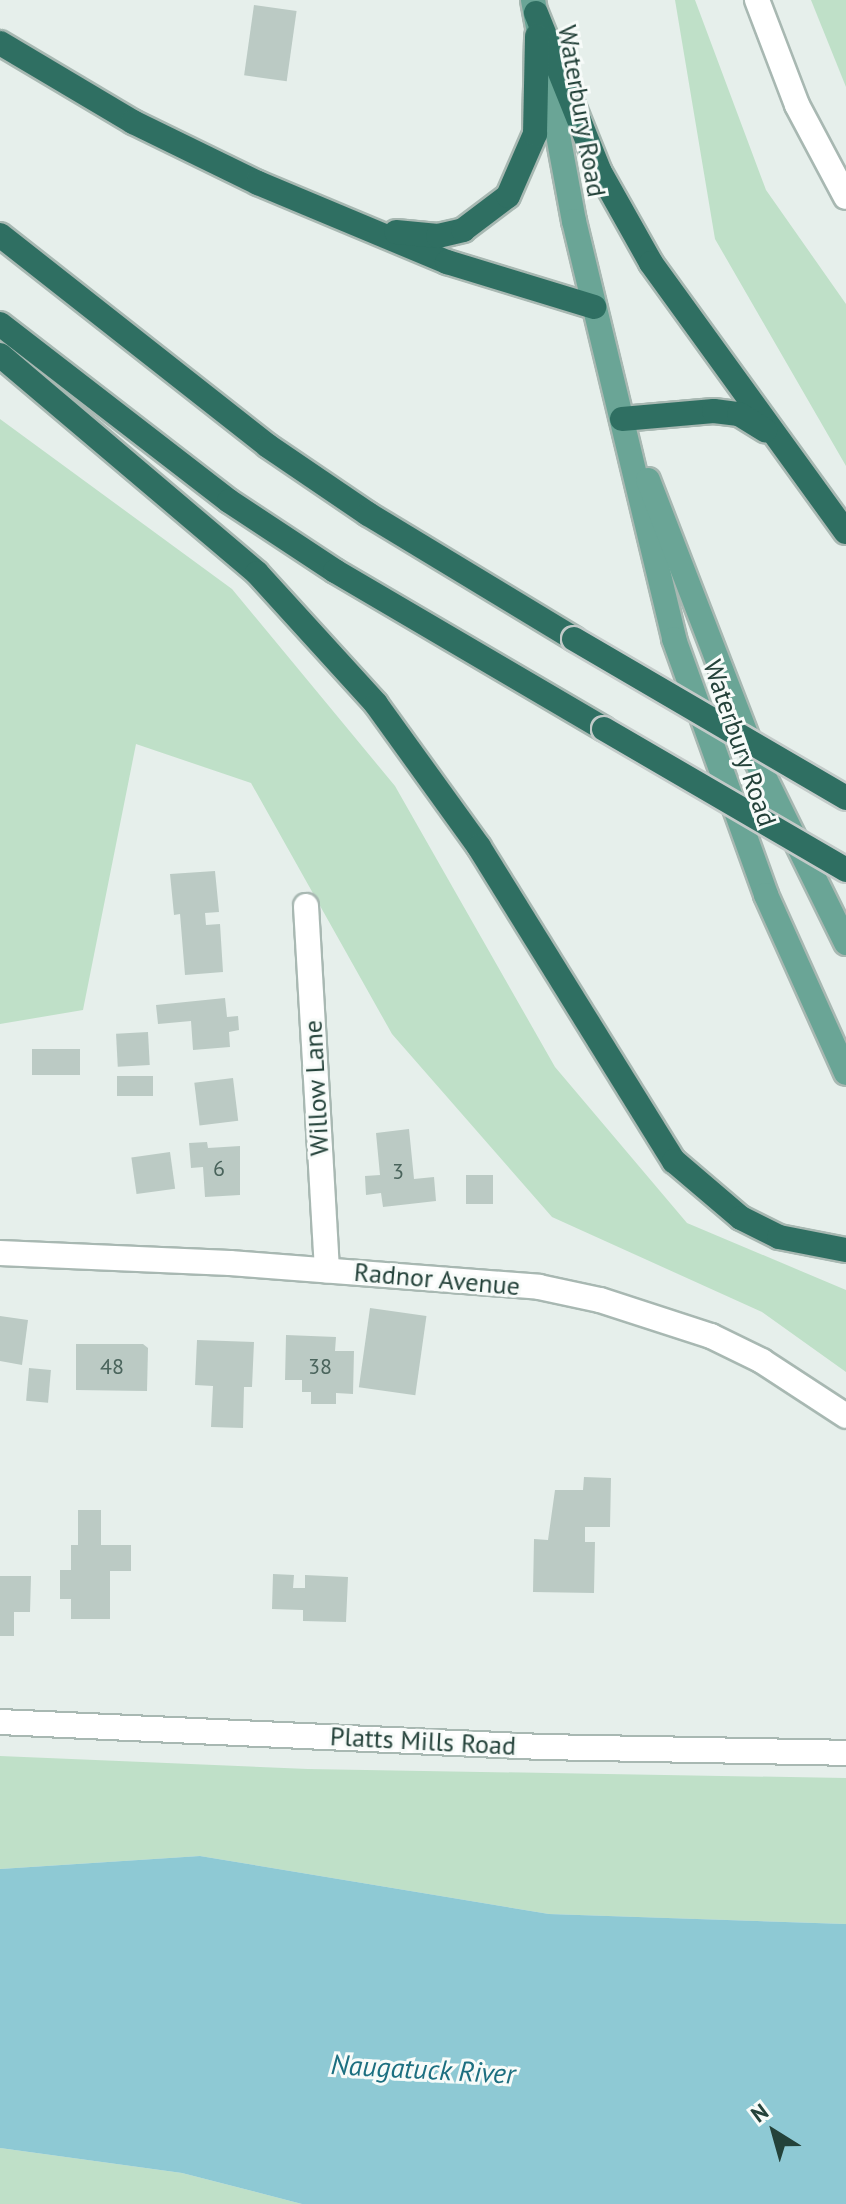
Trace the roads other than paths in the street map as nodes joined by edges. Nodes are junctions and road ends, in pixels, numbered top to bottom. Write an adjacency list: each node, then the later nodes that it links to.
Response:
1 (757, 0): 4 (street)
2 (535, 7): 5 (highway); 7 (main road, Waterbury Road); 11 (highway)
3 (0, 43): 5 (highway)
4 (846, 197)
5 (319, 209): 7 (highway)
6 (0, 235): 13 (highway, bridge)
7 (594, 307): 10 (main road, Waterbury Road)
8 (0, 324): 14 (highway, bridge)
9 (0, 355): 18 (highway)
10 (622, 419): 11 (highway); 16 (main road, Waterbury Road); 17 (main road, Waterbury Road)
11 (782, 445): 12 (highway)
12 (846, 532)
13 (846, 798)
14 (846, 870)
15 (306, 906): 20 (street, Willow Lane)
16 (846, 943)
17 (846, 1073)
18 (846, 1250)
19 (0, 1253): 20 (street, Radnor Avenue)
20 (327, 1270): 21 (street, Radnor Avenue)
21 (846, 1416)
22 (0, 1722): 23 (street, Platts Mills Road)
23 (846, 1753)

